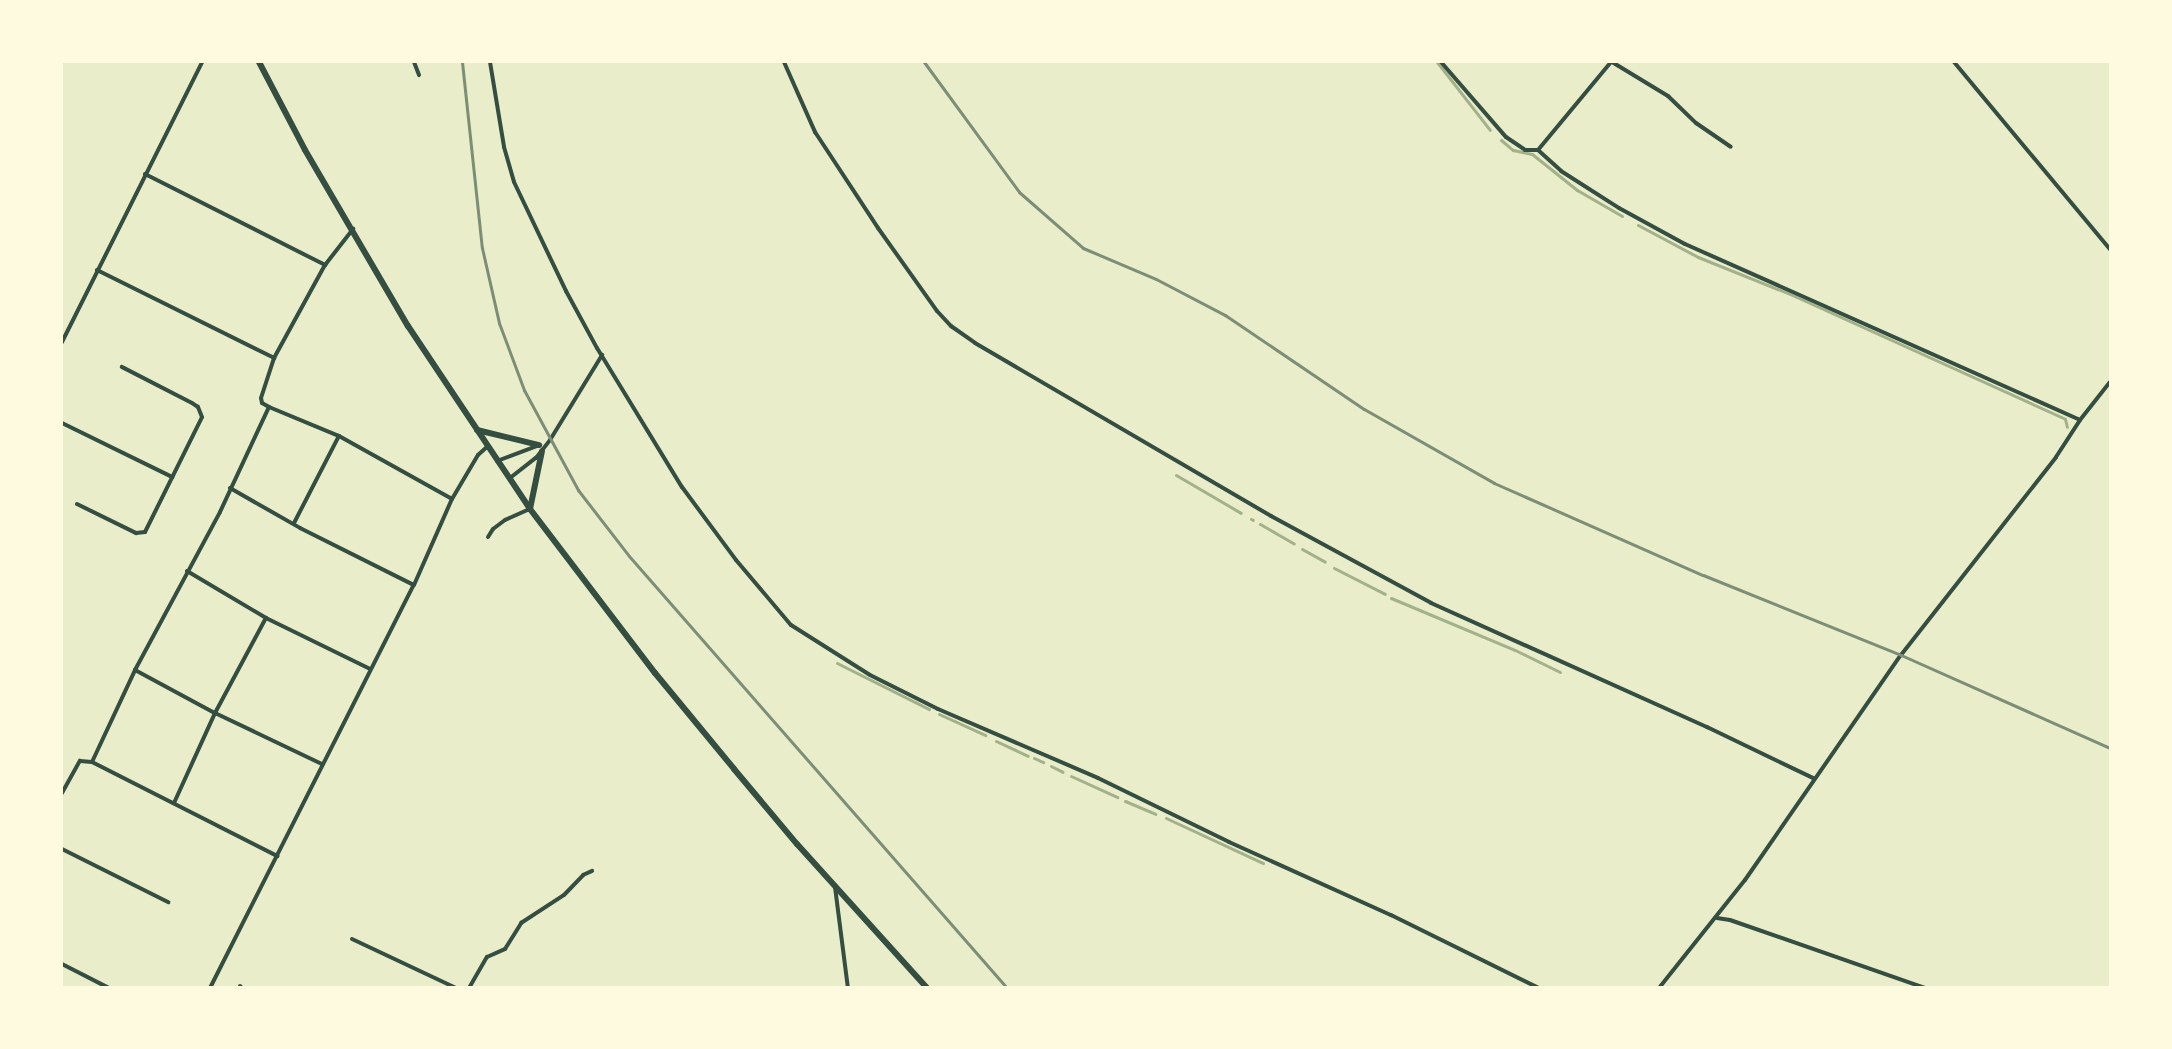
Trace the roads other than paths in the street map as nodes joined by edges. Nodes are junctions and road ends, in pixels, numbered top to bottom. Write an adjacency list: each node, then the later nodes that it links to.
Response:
1 (202, 62): 12 (street)
2 (259, 62): 13 (main road)
3 (414, 62): 9 (street)
4 (490, 62): 18 (street)
5 (784, 62): 46 (street)
6 (1440, 62): 11 (street)
7 (1612, 62): 10 (street); 11 (street)
8 (1954, 62): 14 (street)
9 (419, 75)
10 (1731, 147)
11 (1538, 150): 23 (street)
12 (145, 174): 15 (street); 16 (street)
13 (353, 229): 15 (street); 25 (main road)
14 (2110, 249)
15 (325, 265): 19 (street)
16 (97, 270): 17 (street); 19 (street)
17 (62, 342)
18 (602, 355): 28 (street); 63 (street)
19 (274, 358): 22 (street)
20 (122, 367): 30 (street)
21 (2110, 382): 23 (street)
22 (269, 407): 26 (street); 32 (street)
23 (2080, 420): 46 (street)
24 (62, 423): 30 (street)
25 (476, 430): 27 (main road); 28 (main road)
26 (339, 436): 33 (street); 36 (street)
27 (488, 446): 29 (main road); 33 (street)
28 (543, 447): 29 (street); 31 (street); 35 (main road)
29 (497, 461): 31 (main road)
30 (172, 477): 34 (street)
31 (509, 478): 35 (main road)
32 (230, 488): 36 (street); 38 (street)
33 (452, 500): 39 (street)
34 (77, 504)
35 (530, 509): 37 (street); 52 (main road)
36 (294, 523): 39 (street)
37 (488, 537)
38 (187, 571): 40 (street); 42 (street)
39 (414, 585): 41 (street)
40 (266, 618): 41 (street); 43 (street)
41 (370, 669): 45 (street)
42 (135, 670): 43 (street); 44 (street)
43 (215, 712): 45 (street); 48 (street)
44 (92, 762): 47 (street); 48 (street)
45 (322, 764): 50 (street)
46 (1813, 778): 54 (street)
47 (62, 793)
48 (174, 803): 50 (street)
49 (62, 849): 53 (street)
50 (277, 856): 58 (street)
51 (592, 871): 60 (street)
52 (834, 886): 61 (street); 62 (main road)
53 (168, 902)
54 (1716, 918): 64 (street); 65 (street)
55 (352, 939): 59 (street)
56 (62, 964): 57 (street)
57 (109, 987)
58 (210, 987)
59 (456, 987)
60 (469, 987)
61 (848, 987)
62 (927, 987)
63 (1539, 987)
64 (1659, 987)
65 (1925, 987)

